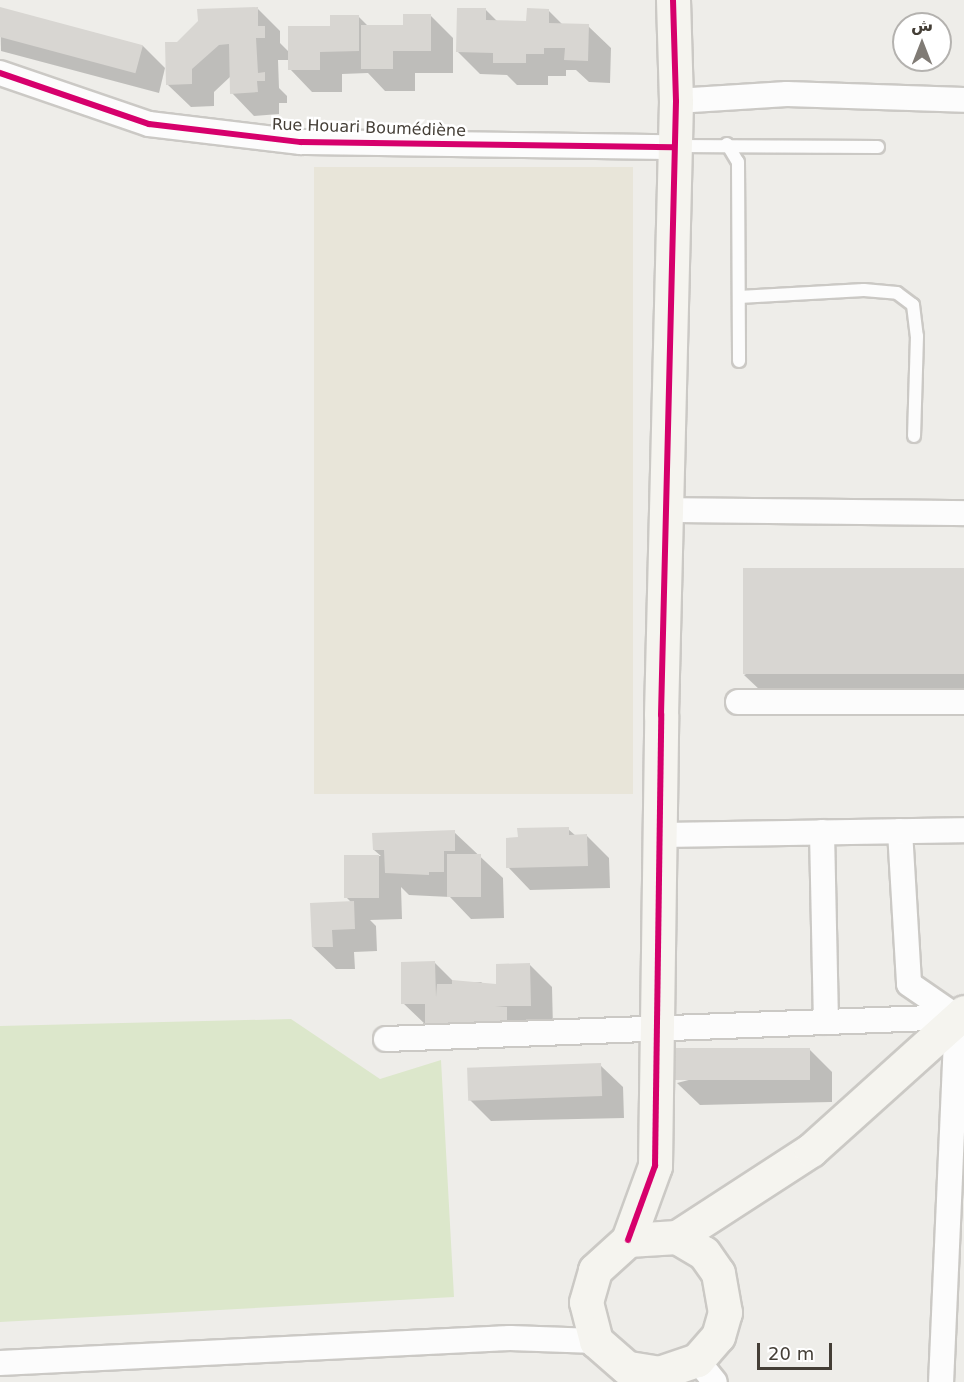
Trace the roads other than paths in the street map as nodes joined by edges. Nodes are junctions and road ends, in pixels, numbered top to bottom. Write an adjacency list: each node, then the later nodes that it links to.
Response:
1 (673, 0): 4 (street)
2 (0, 73): 6 (street, Rue Houari Boumédiène)
3 (964, 100): 4 (street)
4 (676, 101): 6 (street)
5 (727, 144): 6 (lane); 7 (lane); 8 (lane)
6 (674, 147): 11 (street)
7 (878, 147)
8 (739, 297): 9 (lane); 10 (lane)
9 (739, 361)
10 (914, 436)
11 (666, 510): 12 (street); 18 (street)
12 (964, 513)
13 (738, 702): 14 (street)
14 (964, 702)
15 (964, 830): 16 (street)
16 (900, 831): 17 (street); 19 (street)
17 (822, 832): 18 (street); 20 (street)
18 (659, 835): 21 (street)
19 (960, 1015): 20 (street); 23 (street); 25 (street)
20 (826, 1022): 21 (street)
21 (657, 1029): 22 (street); 24 (street)
22 (386, 1039)
23 (677, 1237): 24 (street); 29 (street)
24 (628, 1240): 26 (street)
25 (955, 1284): 30 (street)
26 (596, 1341): 28 (street); 29 (street)
27 (0, 1363): 28 (street)
28 (69, 1371)
29 (706, 1371)
30 (941, 1382)

